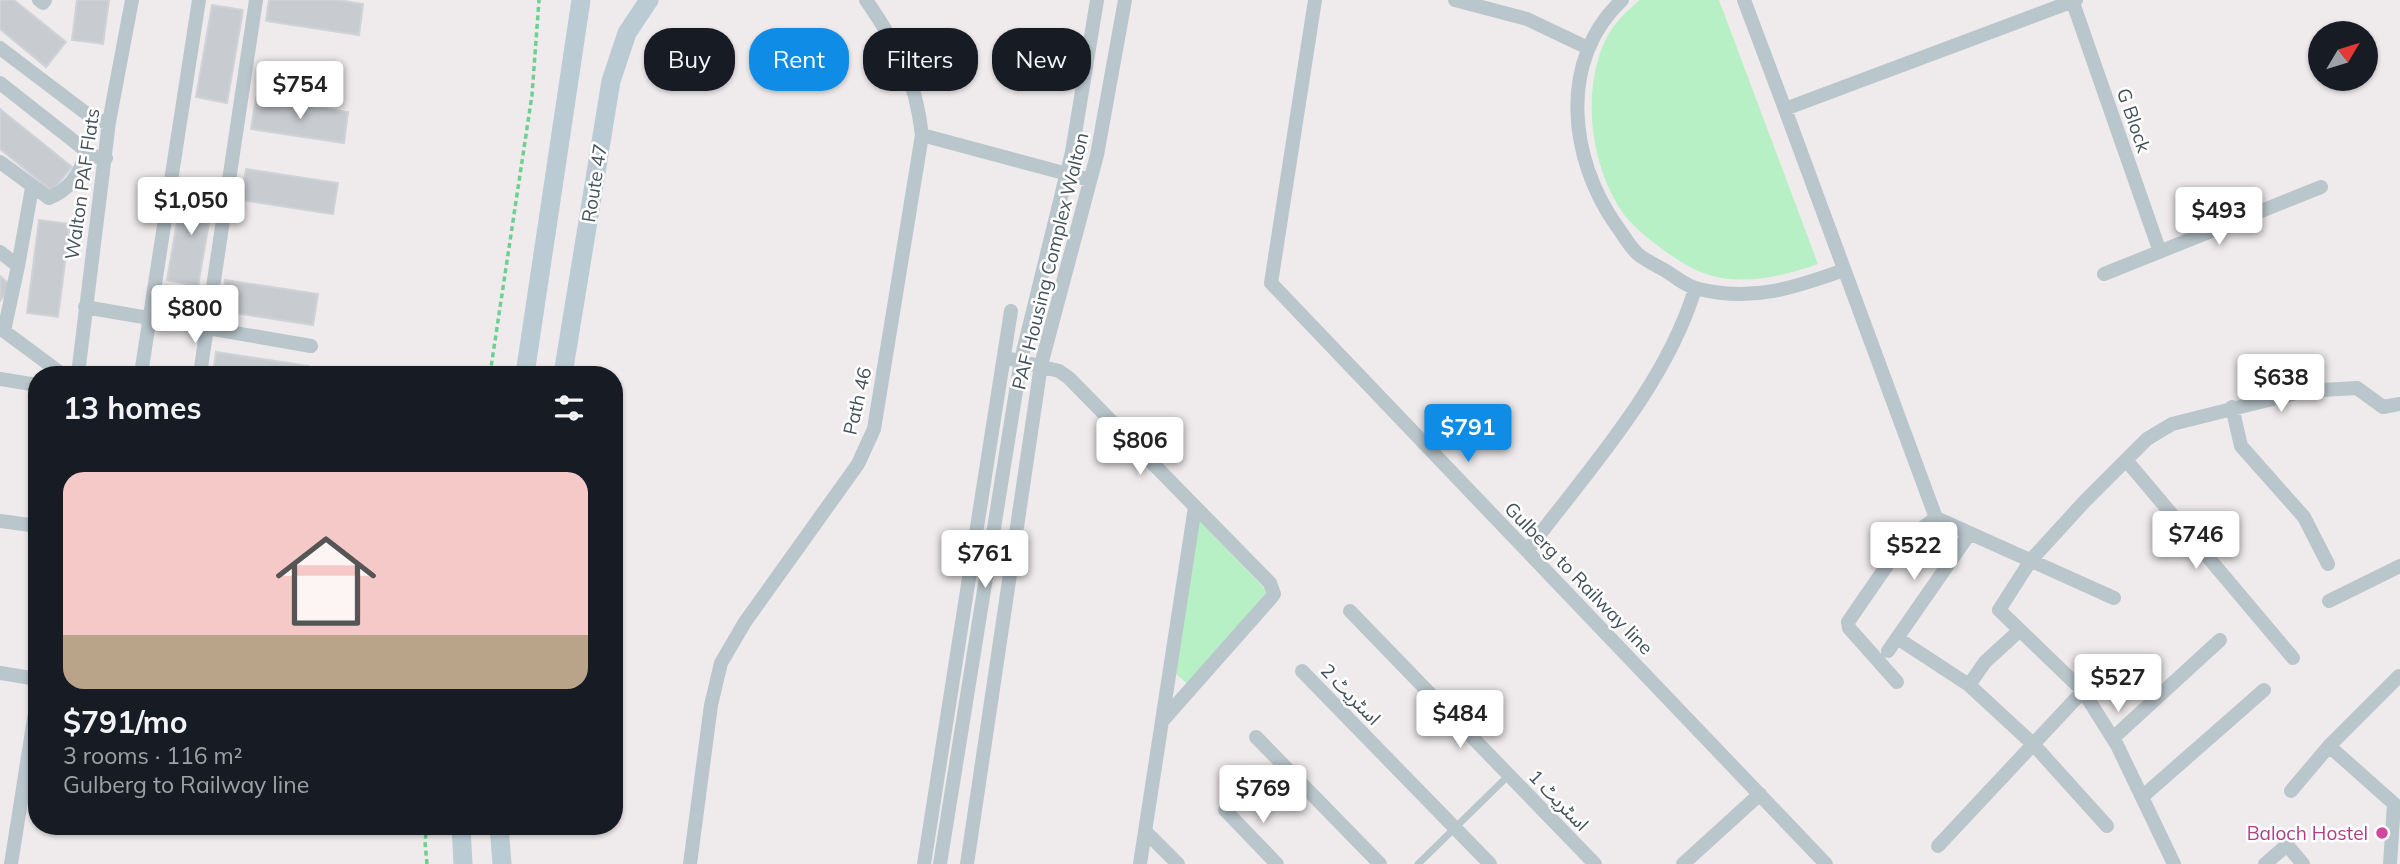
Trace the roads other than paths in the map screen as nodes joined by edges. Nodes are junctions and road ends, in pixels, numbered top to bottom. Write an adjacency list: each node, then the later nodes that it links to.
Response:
1 (39, 0): 2 (street)
2 (45, 0)
3 (132, 0): 20 (street, Walton PAF Flats)
4 (199, 0): 37 (street)
5 (256, 0): 38 (street)
6 (581, 0): 48 (street, Route 47)
7 (649, 0): 49 (street, Route 47)
8 (866, 0): 21 (street, Path 46)
9 (1097, 0): 25 (street, PAF Housing Complex Walton)
10 (1125, 0): 26 (street, PAF Housing Complex Walton)
11 (1315, 0): 60 (street, Gulberg to Railway line)
12 (1455, 0): 17 (street)
13 (1622, 0): 17 (street)
14 (1744, 0): 19 (street)
15 (2073, 0): 19 (street); 29 (street, G Block)
16 (0, 48): 20 (street)
17 (1588, 48): 34 (street)
18 (0, 83): 22 (street)
19 (1785, 109): 32 (street)
20 (109, 121): 23 (street, Walton PAF Flats)
21 (922, 135): 25 (street); 102 (street, Path 46)
22 (85, 155): 23 (street); 28 (street)
23 (106, 158): 35 (street, Walton PAF Flats)
24 (0, 162): 28 (street)
25 (1067, 172): 26 (street); 42 (street, PAF Housing Complex Walton)
26 (1090, 180): 43 (street, PAF Housing Complex Walton)
27 (2321, 187): 29 (street)
28 (32, 188): 31 (street)
29 (2160, 252): 33 (street)
30 (0, 253): 31 (street)
31 (18, 266): 39 (street)
32 (1844, 271): 34 (street); 56 (street)
33 (2104, 274)
34 (1695, 289): 60 (street)
35 (85, 307): 37 (street); 45 (street, Walton PAF Flats)
36 (1011, 311): 41 (street)
37 (149, 319): 38 (street); 46 (street)
38 (206, 329): 40 (street); 47 (street)
39 (2, 330): 44 (street)
40 (311, 346)
41 (1004, 358): 42 (street); 103 (street)
42 (1021, 360): 43 (street); 104 (street, PAF Housing Complex Walton)
43 (1041, 365): 55 (street); 105 (street, PAF Housing Complex Walton)
44 (51, 366)
45 (79, 366)
46 (142, 366)
47 (201, 366)
48 (526, 366)
49 (564, 366)
50 (0, 379): 51 (street)
51 (28, 384)
52 (2400, 404): 53 (street)
53 (2232, 407): 54 (street); 62 (street)
54 (2126, 460): 61 (street); 71 (street)
55 (1195, 507): 80 (street); 80 (street)
56 (1936, 518): 59 (street); 76 (street)
57 (0, 521): 58 (street)
58 (28, 525)
59 (1970, 533): 61 (street); 68 (street)
60 (1527, 551): 88 (street, Gulberg to Railway line)
61 (2031, 560): 64 (street); 67 (street)
62 (2329, 564)
63 (2400, 566): 65 (street)
64 (2114, 598)
65 (2329, 601)
66 (1350, 611): 85 (street, اسٹریٹ 1)
67 (2020, 630): 77 (street); 79 (street)
68 (1897, 638): 70 (street); 77 (street)
69 (2220, 640): 82 (street)
70 (1888, 651)
71 (2293, 658)
72 (1302, 671): 93 (street, اسٹریٹ 2)
73 (0, 673): 75 (street)
74 (2399, 676): 84 (street)
75 (28, 678)
76 (1896, 682)
77 (1969, 685): 83 (street)
78 (2264, 690): 89 (street)
79 (2083, 691): 82 (street); 83 (street)
80 (1164, 719): 94 (street)
81 (1256, 737): 109 (street)
82 (2113, 738): 89 (street)
83 (2033, 744): 92 (street); 97 (street)
84 (2329, 746): 87 (street); 90 (street)
85 (1508, 775): 93 (lane); 112 (street, اسٹریٹ 1)
86 (28, 787): 99 (street)
87 (2291, 791)
88 (1760, 794): 113 (street); 114 (street, Gulberg to Railway line)
89 (2142, 797): 98 (street)
90 (2397, 807): 117 (street)
91 (1225, 810): 108 (street)
92 (2107, 826)
93 (1455, 828): 110 (lane); 111 (street, اسٹریٹ 2)
94 (1147, 834): 106 (street); 107 (street)
95 (461, 835): 100 (street)
96 (500, 835): 101 (street)
97 (1938, 846)
98 (2168, 863)
99 (11, 864)
100 (463, 864)
101 (502, 864)
102 (690, 864)
103 (924, 864)
104 (940, 864)
105 (967, 864)
106 (1140, 864)
107 (1178, 864)
108 (1277, 864)
109 (1380, 864)
110 (1418, 864)
111 (1490, 864)
112 (1594, 864)
113 (1683, 864)
114 (1826, 864)
115 (2265, 864): 116 (street)
116 (2303, 864)
117 (2390, 864)

